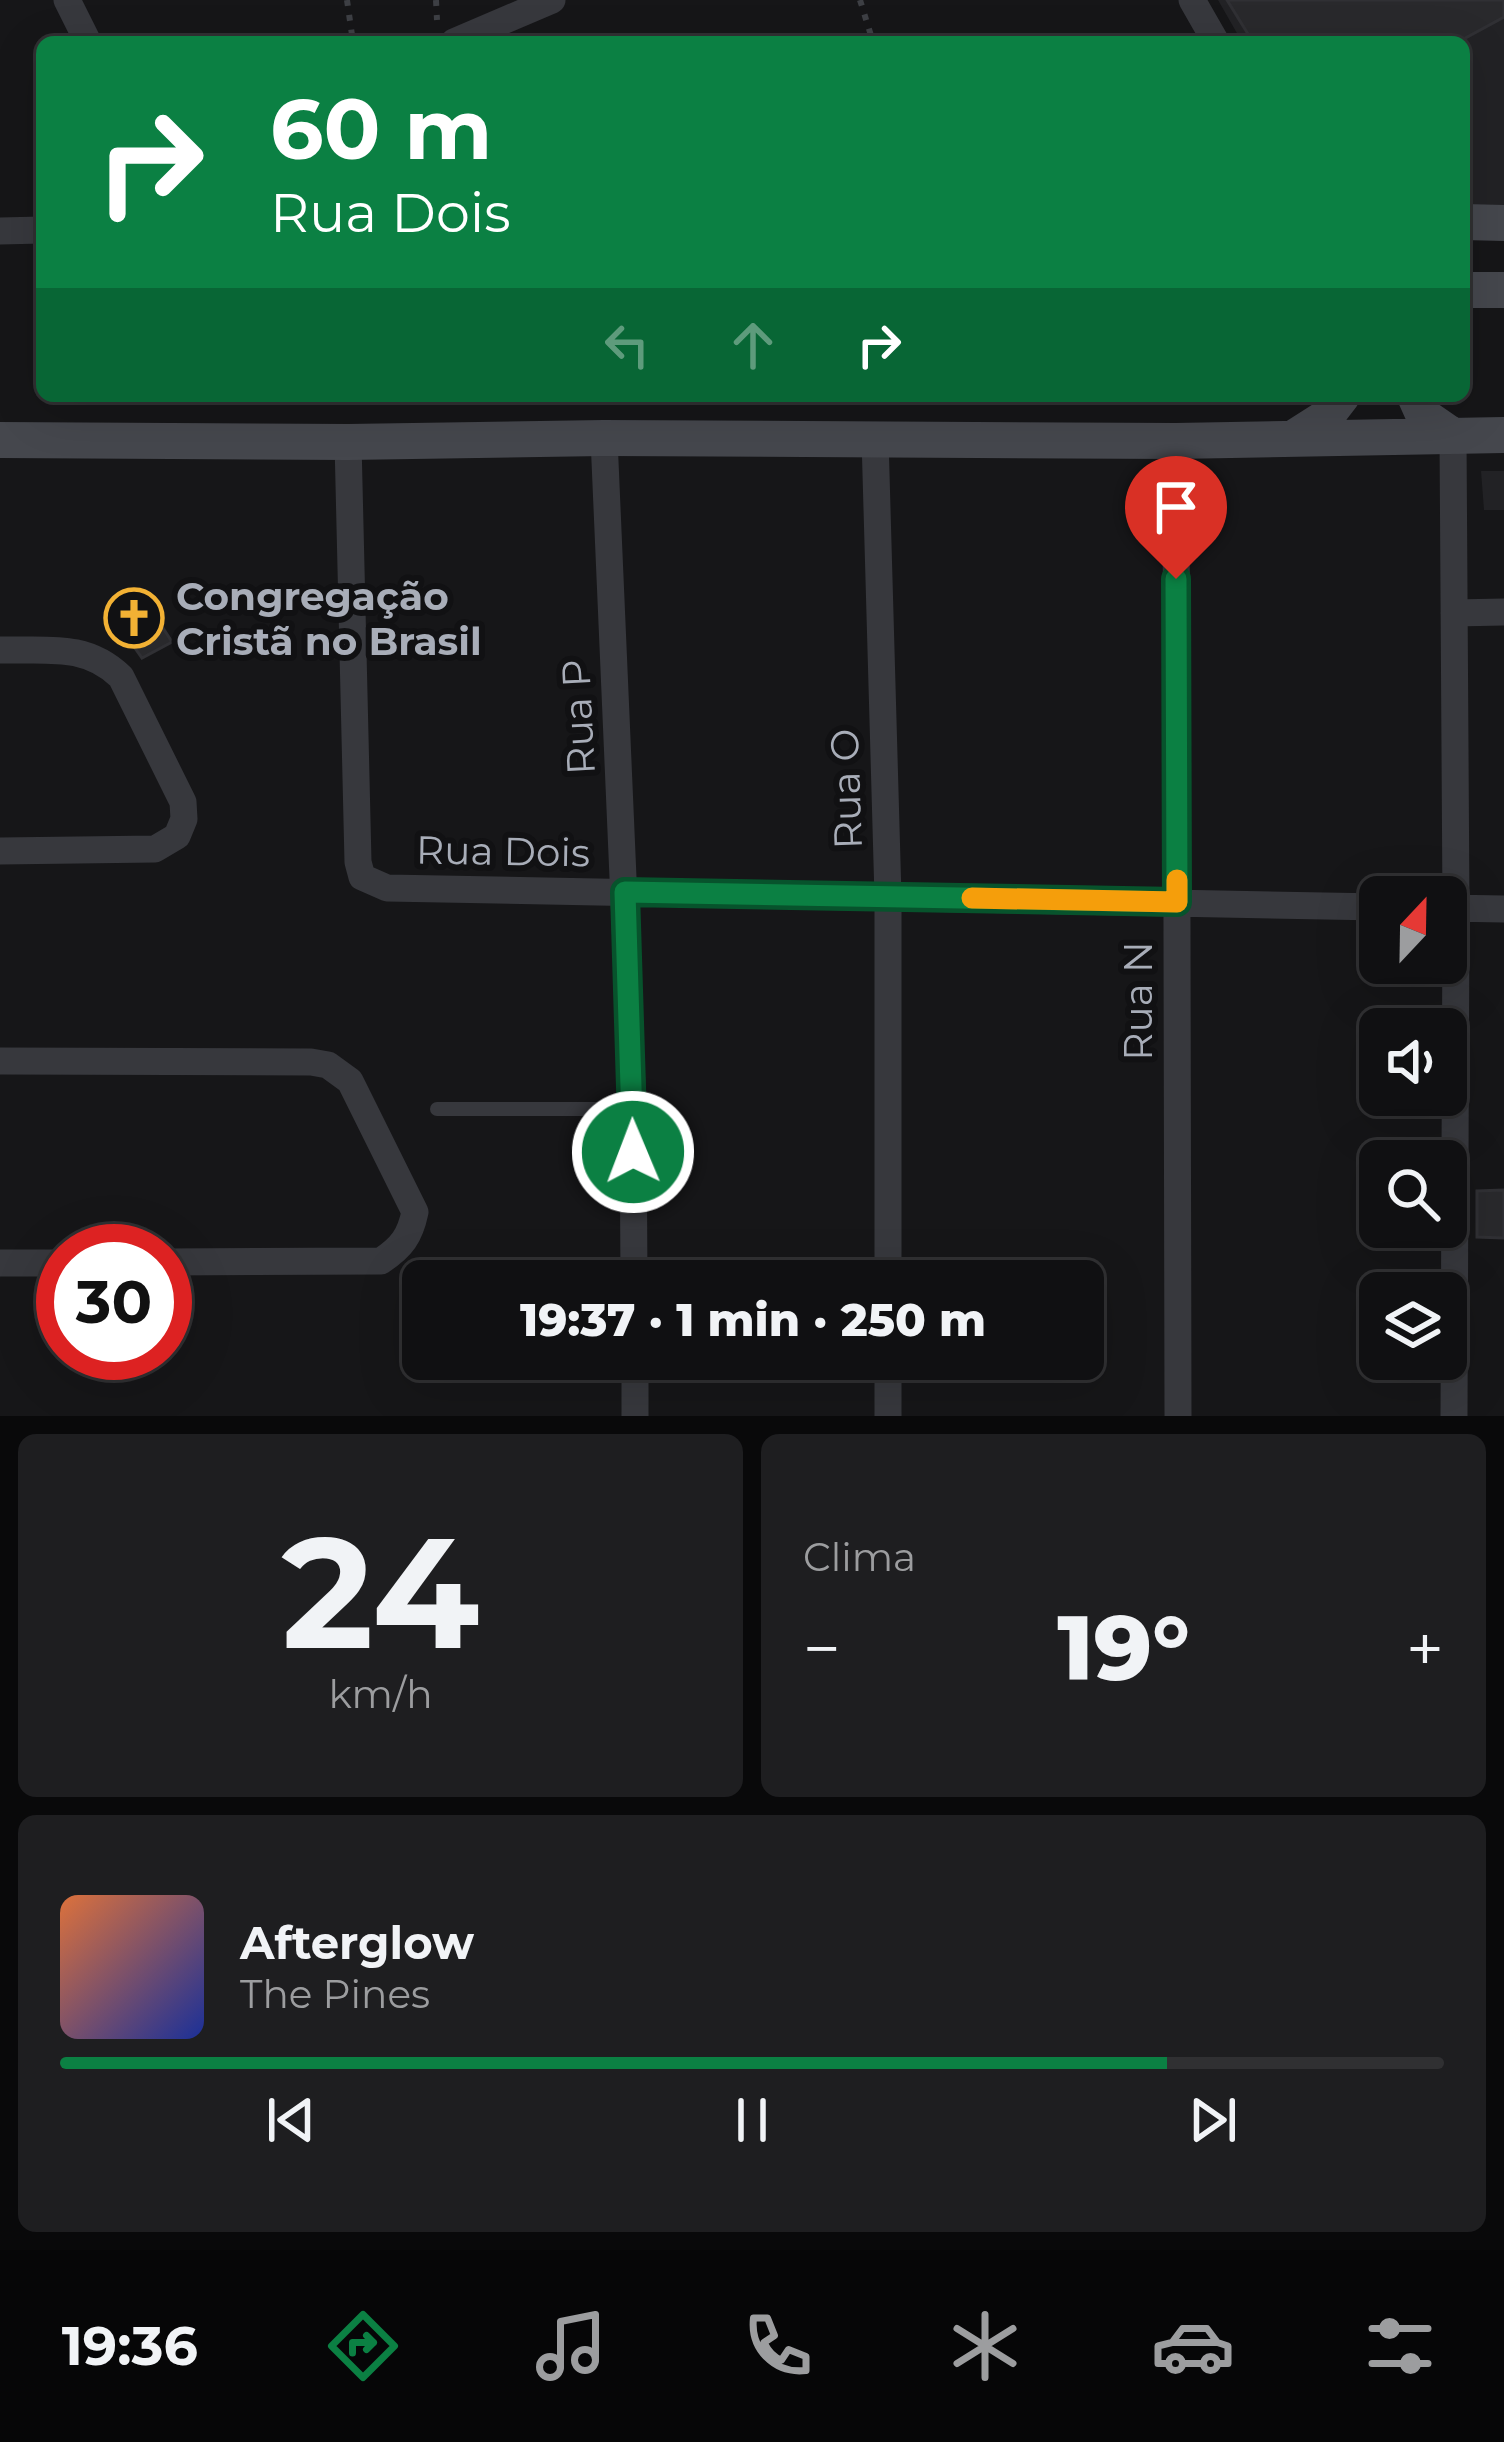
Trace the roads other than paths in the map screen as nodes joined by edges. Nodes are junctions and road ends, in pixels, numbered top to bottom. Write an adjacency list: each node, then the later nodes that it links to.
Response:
1 (67, 0): 4 (street)
2 (552, 0): 5 (street)
3 (1192, 0): 6 (street)
4 (85, 36)
5 (468, 36)
6 (1213, 36)
7 (1470, 223): 8 (main road)
8 (1504, 223)
9 (36, 230): 10 (street)
10 (0, 231)
11 (1339, 402): 21 (main road)
12 (1345, 402): 19 (main road)
13 (1416, 402): 19 (main road)
14 (1418, 402): 16 (main road)
15 (1504, 435): 16 (main road)
16 (1453, 436): 19 (main road); 24 (street)
17 (604, 437): 18 (main road); 23 (main road); 29 (street, Rua P)
18 (875, 438): 22 (main road); 30 (street, Rua O)
19 (1380, 438): 21 (main road)
20 (0, 440): 23 (main road)
21 (1292, 440): 22 (main road)
22 (1176, 441): 31 (street, Rua N)
23 (348, 442): 29 (street, Rua Dois)
24 (1454, 613): 25 (street); 28 (street)
25 (1504, 613)
26 (0, 650): 27 (street)
27 (0, 851)
28 (1451, 876)
29 (625, 892): 30 (street, Rua Dois); 38 (street, Rua P)
30 (888, 897): 31 (street, Rua Dois); 40 (street, Rua O)
31 (1177, 902): 32 (street, Rua Dois); 48 (street, Rua N)
32 (1359, 906)
33 (1467, 908): 34 (street)
34 (1504, 909)
35 (1451, 984): 49 (street)
36 (0, 1061): 41 (street)
37 (437, 1109): 38 (lane)
38 (633, 1109): 39 (street, Rua P)
39 (634, 1260)
40 (888, 1260)
41 (192, 1262)
42 (0, 1263): 43 (street)
43 (36, 1263)
44 (635, 1380): 46 (street)
45 (888, 1380): 47 (street)
46 (635, 1416)
47 (888, 1416)
48 (1178, 1416)
49 (1454, 1416)

